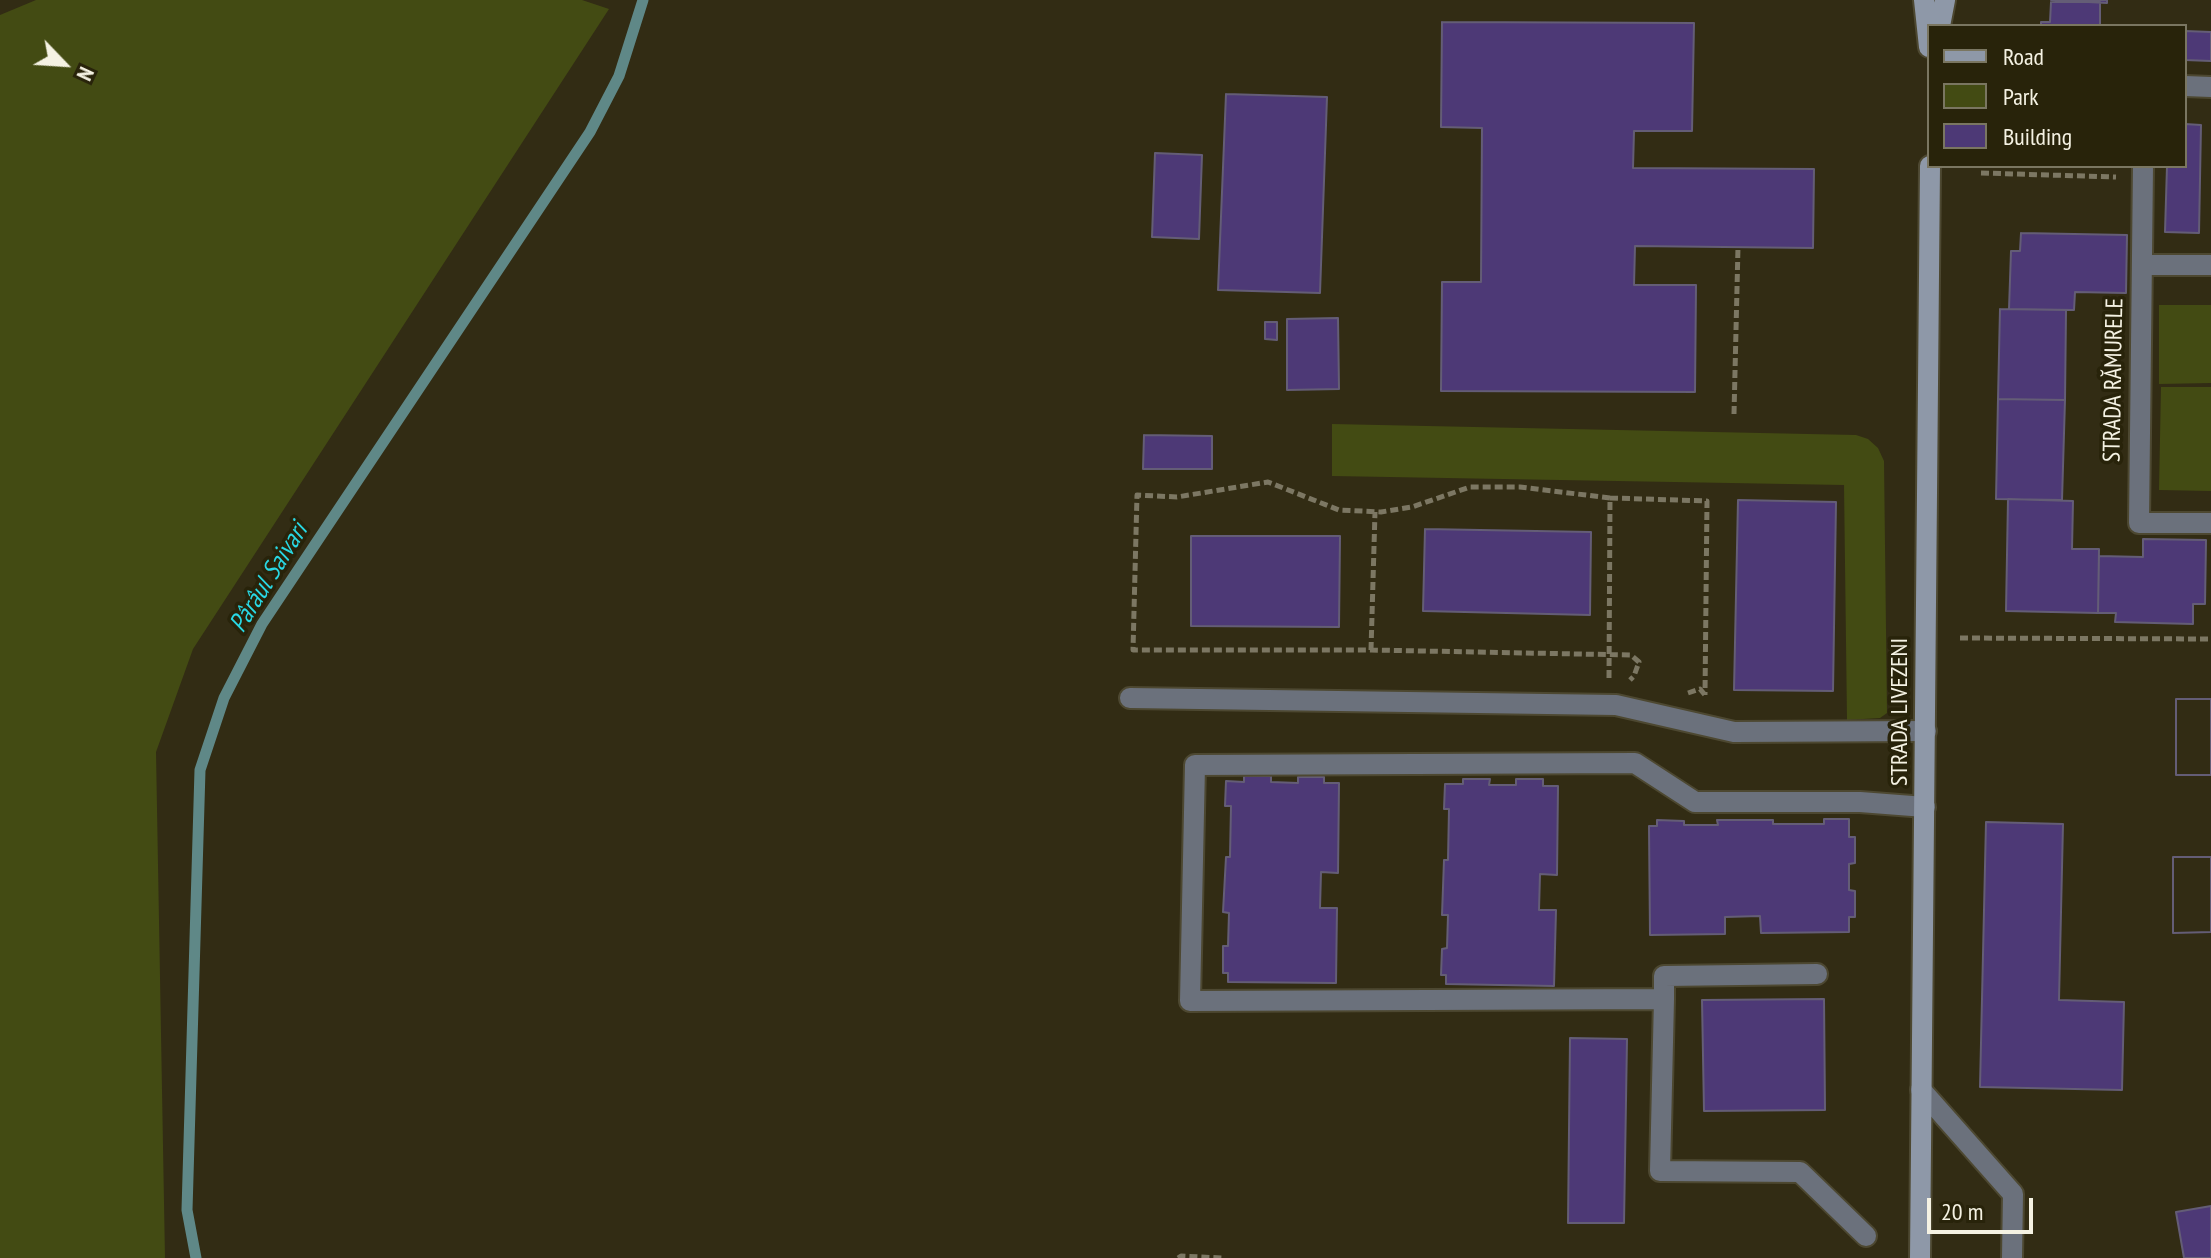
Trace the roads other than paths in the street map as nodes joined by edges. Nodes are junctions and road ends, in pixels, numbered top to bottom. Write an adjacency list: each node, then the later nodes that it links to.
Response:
1 (1924, 0): 4 (main road)
2 (1945, 0): 3 (main road)
3 (1940, 24)
4 (1927, 28)
5 (2187, 86): 6 (lane)
6 (2211, 87)
7 (1930, 168): 13 (main road, STRADA LIVEZENI)
8 (2143, 172): 9 (lane, STRADA RĂMURELE)
9 (2142, 265): 10 (lane); 11 (lane, STRADA RĂMURELE)
10 (2211, 265)
11 (2211, 523)
12 (1130, 698): 13 (lane)
13 (1926, 731): 14 (main road, STRADA LIVEZENI)
14 (1925, 807): 16 (lane); 17 (main road, STRADA LIVEZENI)
15 (1817, 974): 16 (lane)
16 (1664, 999): 18 (lane)
17 (1921, 1090): 19 (main road, STRADA LIVEZENI); 20 (lane)
18 (1866, 1236)
19 (1920, 1258)
20 (2012, 1258)

